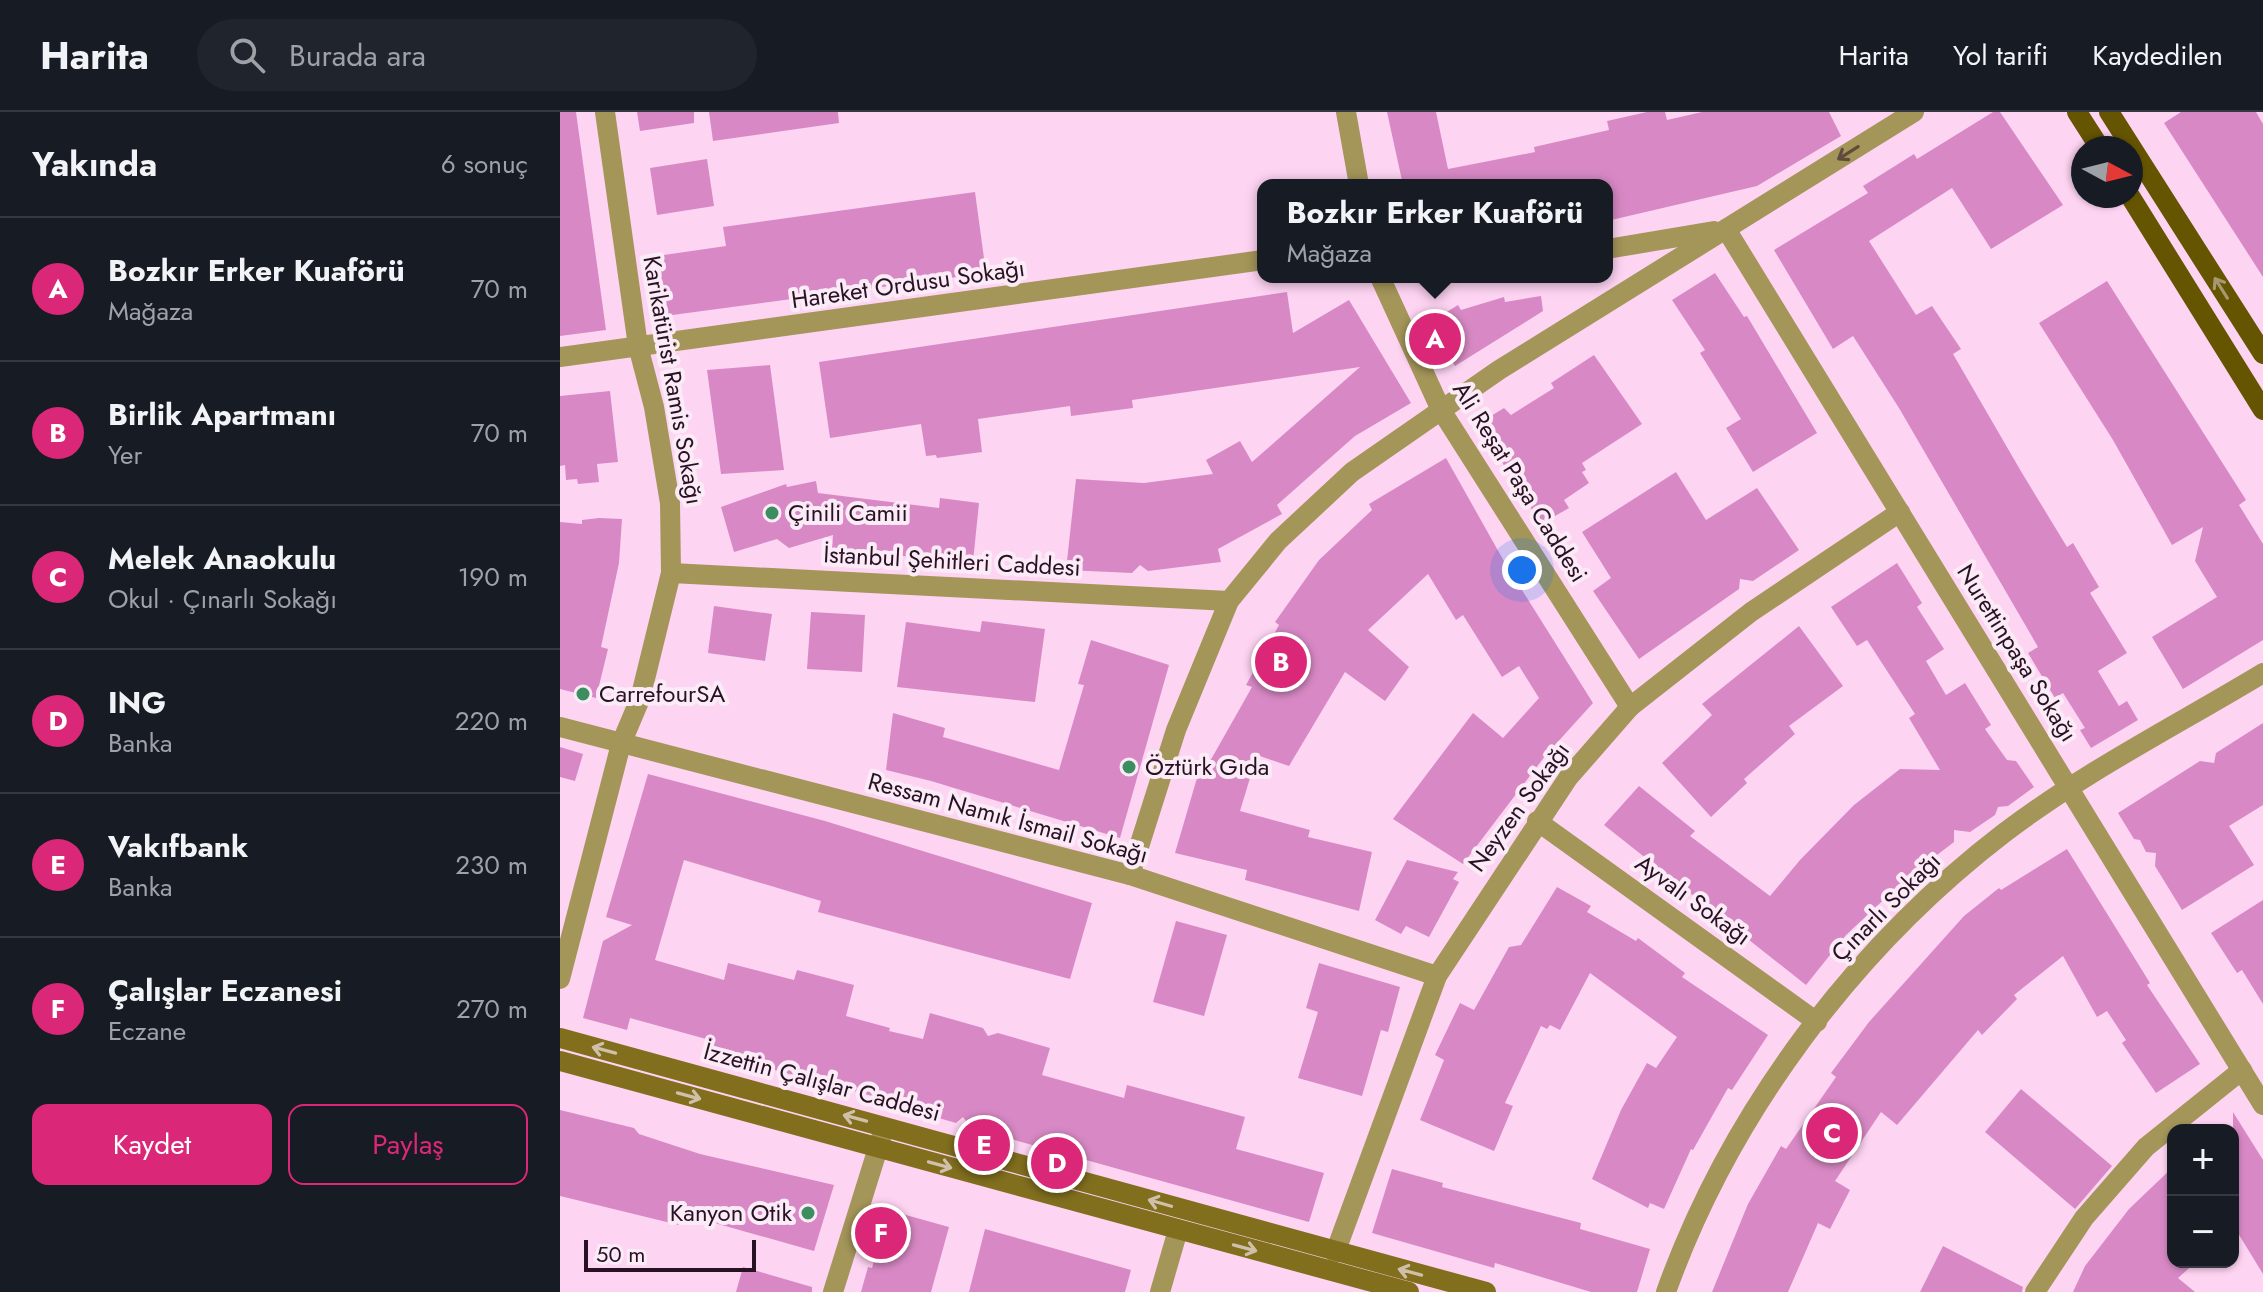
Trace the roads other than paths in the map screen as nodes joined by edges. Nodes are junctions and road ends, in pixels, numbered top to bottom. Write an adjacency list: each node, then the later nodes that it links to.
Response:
1 (605, 112): 13 (street, Karikatürist Ramis Sokağı)
2 (1346, 112): 7 (street)
3 (1914, 112): 9 (street, one-way to 9)
4 (2077, 112): 6 (main road)
5 (2109, 112): 14 (main road, one-way to 5)
6 (2092, 136)
7 (1358, 179)
8 (2137, 208): 17 (main road)
9 (1726, 229): 10 (street); 16 (street); 18 (street, Nurettinpaşa Sokağı)
10 (1613, 248)
11 (1257, 261): 13 (street, Hareket Ordusu Sokağı)
12 (1383, 283): 16 (street, Ali Reşat Paşa Caddesi)
13 (638, 346): 15 (street, Hareket Ordusu Sokağı); 19 (street, Karikatürist Ramis Sokağı)
14 (2263, 354)
15 (560, 357)
16 (1441, 410): 20 (street); 22 (street, Ali Reşat Paşa Caddesi)
17 (2263, 410)
18 (1900, 512): 22 (street, Neyzen Sokağı); 25 (street, Nurettinpaşa Sokağı)
19 (671, 573): 20 (street, İstanbul Şehitleri Caddesi); 24 (street, Karikatürist Ramis Sokağı)
20 (1229, 601): 27 (street)
21 (2263, 673): 25 (street, Çınarlı Sokağı)
22 (1630, 707): 26 (street, Neyzen Sokağı)
23 (560, 727): 24 (street, Ressam Namık İsmail Sokağı)
24 (621, 744): 27 (street, Ressam Namık İsmail Sokağı); 29 (street, Karikatürist Ramis Sokağı)
25 (2070, 790): 30 (street, Çınarlı Sokağı); 33 (street, Nurettinpaşa Sokağı)
26 (1537, 821): 28 (street, Neyzen Sokağı); 30 (street, Ayvalı Sokağı)
27 (1130, 875): 28 (street, Ressam Namık İsmail Sokağı)
28 (1437, 976): 38 (street, Neyzen Sokağı)
29 (560, 979)
30 (1817, 1022): 43 (street, Çınarlı Sokağı)
31 (560, 1038): 35 (main road, İzzettin Çalışlar Caddesi, one-way to 31)
32 (560, 1061): 36 (main road, İzzettin Çalışlar Caddesi, one-way to 36)
33 (2242, 1070): 34 (street, Nurettinpaşa Sokağı); 44 (street)
34 (2263, 1105)
35 (885, 1126): 36 (street); 38 (main road, İzzettin Çalışlar Caddesi, one-way to 35)
36 (877, 1148): 37 (main road, İzzettin Çalışlar Caddesi, one-way to 37); 39 (street)
37 (1178, 1230): 40 (street); 41 (main road, İzzettin Çalışlar Caddesi, one-way to 41)
38 (1335, 1253): 42 (main road, İzzettin Çalışlar Caddesi, one-way to 38)
39 (833, 1292)
40 (1160, 1292)
41 (1409, 1292)
42 (1486, 1292)
43 (1666, 1292)
44 (2035, 1292)

